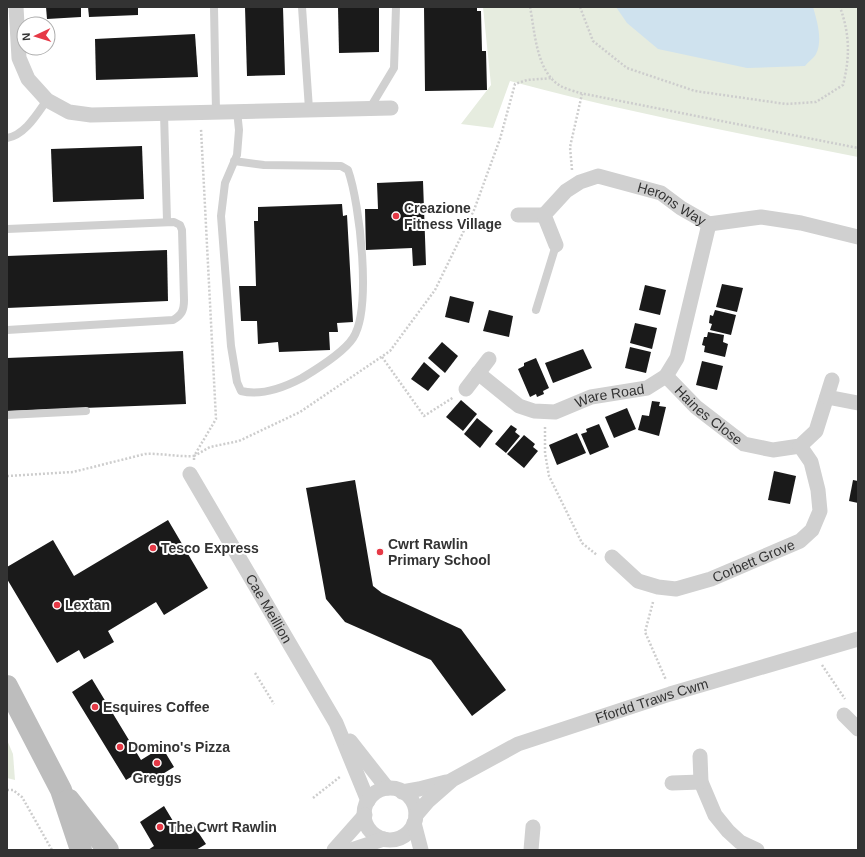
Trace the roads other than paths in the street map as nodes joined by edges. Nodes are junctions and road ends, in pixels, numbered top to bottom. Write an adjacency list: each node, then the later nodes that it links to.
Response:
1 (16, 7): 5 (street)
2 (214, 7): 10 (lane)
3 (302, 7): 8 (lane)
4 (396, 7): 6 (lane)
5 (47, 100): 11 (street); 12 (lane)
6 (370, 108): 7 (street); 8 (street)
7 (391, 108)
8 (309, 109): 9 (street)
9 (237, 111): 10 (street); 13 (lane)
10 (216, 112): 11 (street)
11 (164, 113): 16 (lane)
12 (7, 138)
13 (234, 161): 13 (lane)
14 (518, 215): 15 (street)
15 (544, 215): 17 (street, Herons Way); 20 (street)
16 (167, 221): 18 (lane); 22 (lane)
17 (709, 224): 19 (street, Herons Way); 25 (street, Ware Road)
18 (7, 228)
19 (858, 237)
20 (556, 245): 21 (lane)
21 (536, 310)
22 (7, 330)
23 (489, 359): 24 (street)
24 (478, 373): 25 (street, Ware Road); 27 (street)
25 (666, 376): 32 (street, Haines Close)
26 (832, 380): 28 (street)
27 (466, 389)
28 (827, 397): 29 (street); 32 (street)
29 (858, 402)
30 (86, 411): 31 (lane)
31 (7, 415)
32 (800, 446): 34 (street, Corbett Grove)
33 (190, 474): 38 (street, Cae Meillion)
34 (612, 557)
35 (858, 639): 41 (street, Ffordd Traws Cwm)
36 (7, 686): 44 (main road)
37 (844, 715): 39 (street)
38 (336, 723): 45 (street, Cae Meillion); 46 (street, Cae Meillion)
39 (858, 729)
40 (700, 756): 42 (street)
41 (452, 780): 45 (street, Ffordd Traws Cwm); 47 (street, Ffordd Traws Cwm)
42 (701, 782): 43 (street); 57 (street)
43 (672, 783)
44 (61, 790): 50 (main road); 51 (main road)
45 (394, 790): 46 (street); 47 (street)
46 (366, 808): 49 (street); 52 (street)
47 (415, 819): 49 (street); 55 (street)
48 (533, 827): 56 (street)
49 (388, 840): 53 (street); 54 (street)
50 (81, 850)
51 (108, 850)
52 (334, 850)
53 (351, 850)
54 (406, 850)
55 (421, 850)
56 (531, 850)
57 (757, 850)

